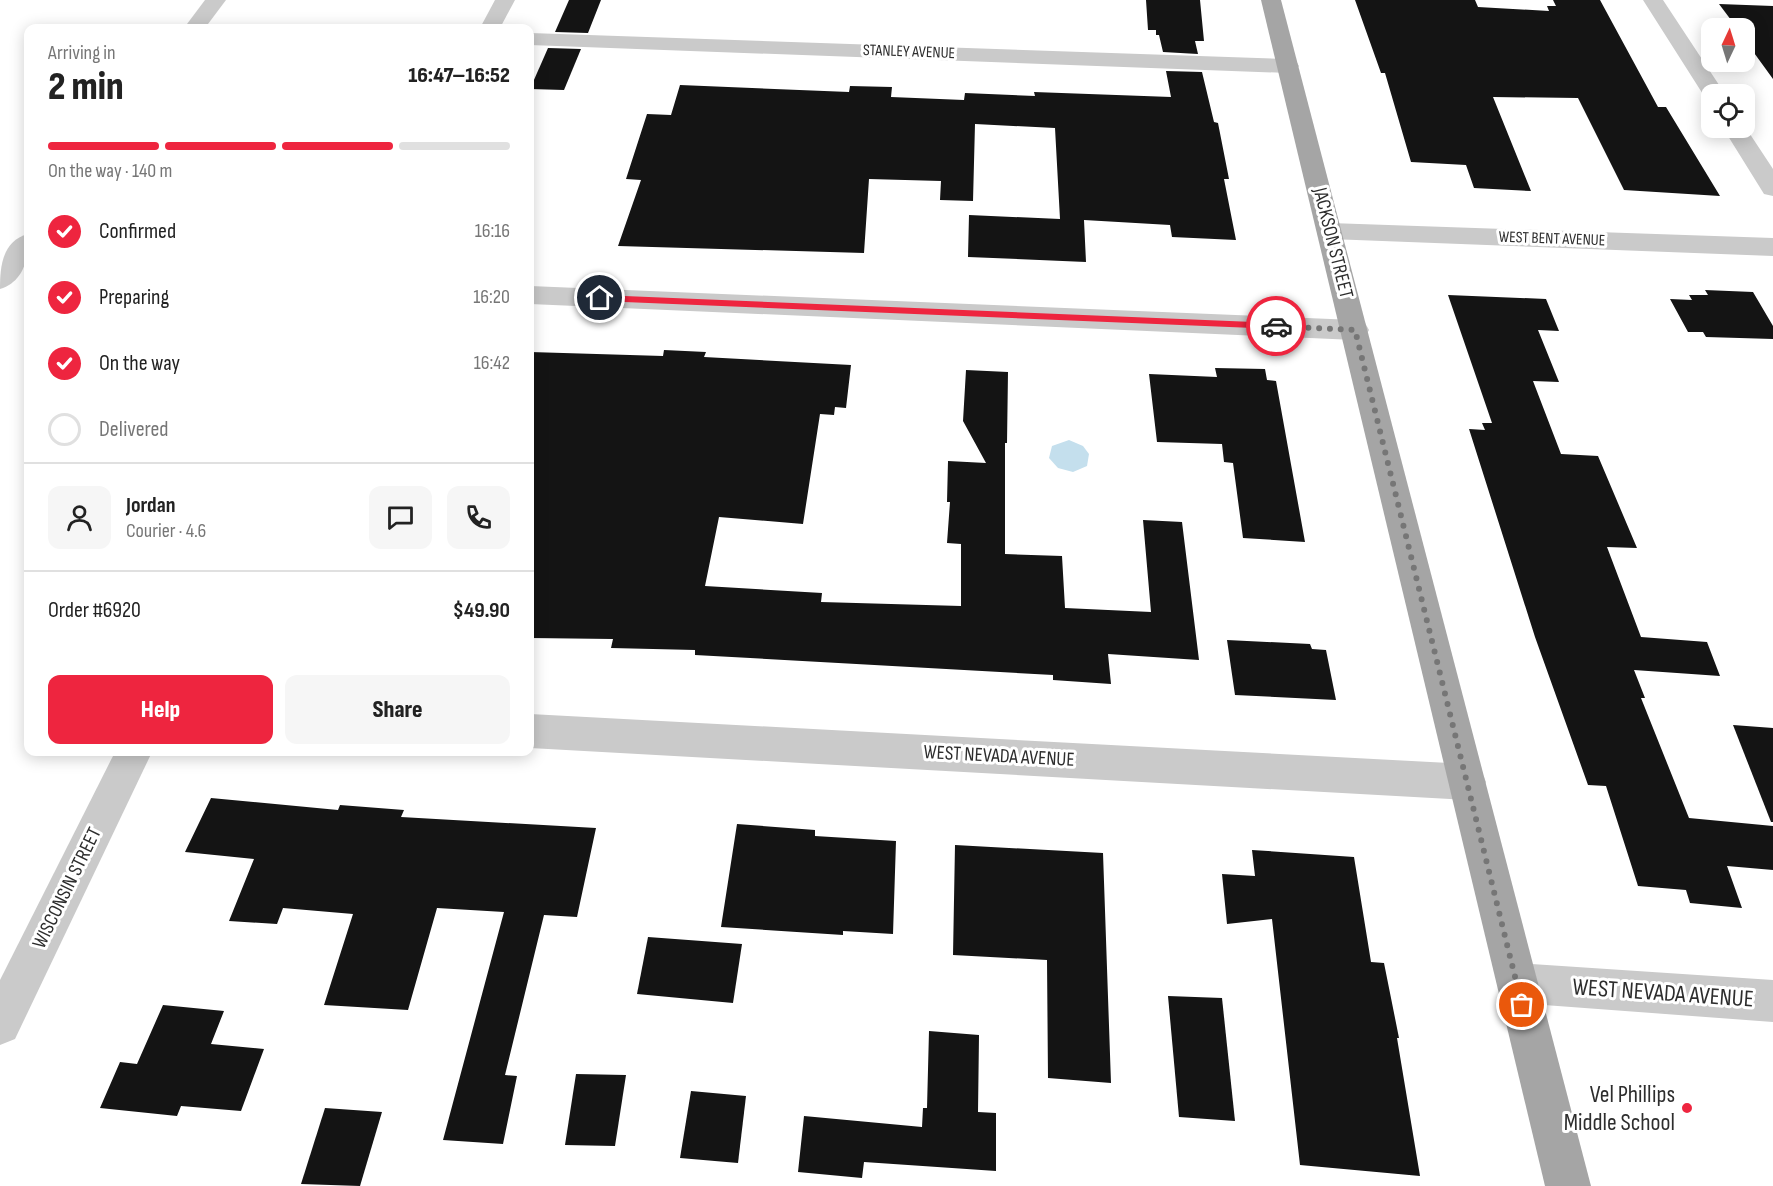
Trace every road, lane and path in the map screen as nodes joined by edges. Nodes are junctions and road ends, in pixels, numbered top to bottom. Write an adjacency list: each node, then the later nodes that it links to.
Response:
1 (216, 0): 5 (street)
2 (504, 0): 6 (street)
3 (1271, 0): 8 (main road, JACKSON STREET)
4 (1653, 0): 9 (street)
5 (197, 24)
6 (492, 24)
7 (534, 39): 8 (street, STANLEY AVENUE)
8 (1288, 66): 12 (main road, JACKSON STREET)
9 (1708, 84)
10 (1741, 138): 11 (street)
11 (1773, 188)
12 (1330, 231): 13 (street, WEST BENT AVENUE); 17 (main road, JACKSON STREET)
13 (1773, 247)
14 (24, 249): 15 (street)
15 (8, 275)
16 (534, 295): 17 (street)
17 (1355, 330): 20 (main road, JACKSON STREET)
18 (534, 731): 20 (street, WEST NEVADA AVENUE)
19 (132, 756): 23 (street, WISCONSIN STREET)
20 (1468, 782): 21 (main road, JACKSON STREET)
21 (1517, 983): 22 (street, WEST NEVADA AVENUE); 24 (main road, JACKSON STREET)
22 (1773, 1001)
23 (0, 1024)
24 (1568, 1186)

